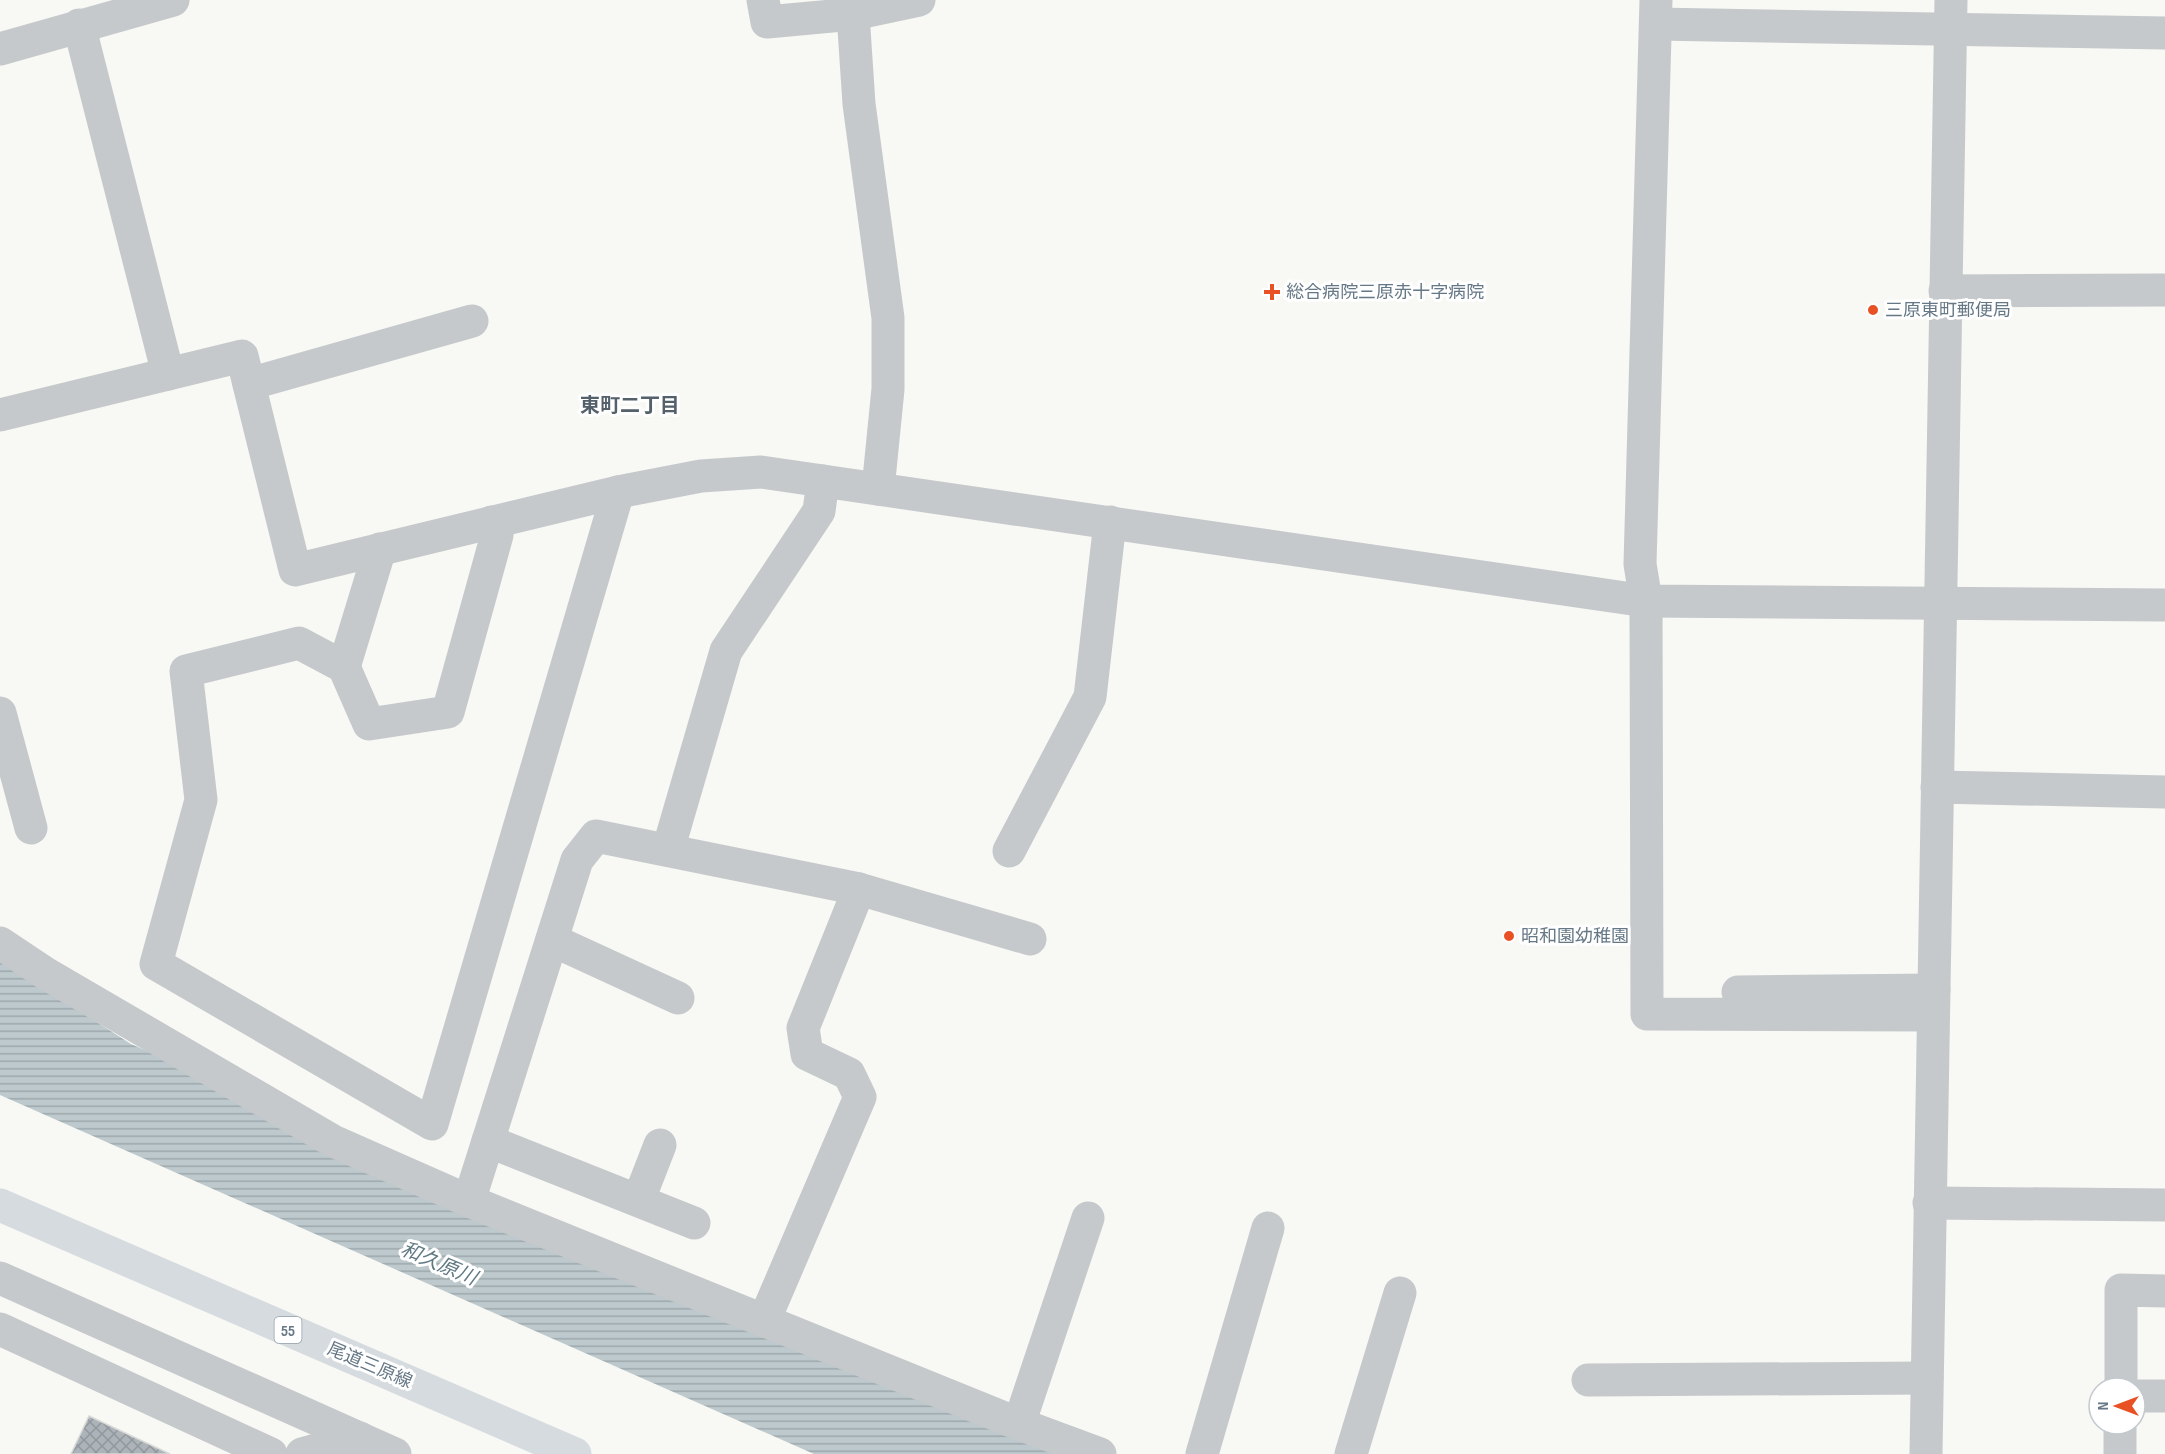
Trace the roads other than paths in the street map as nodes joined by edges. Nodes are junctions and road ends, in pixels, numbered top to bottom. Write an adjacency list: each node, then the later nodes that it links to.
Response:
1 (172, 0): 7 (street)
2 (763, 0): 5 (street)
3 (919, 0): 5 (street)
4 (1656, 12): 6 (street); 22 (street)
5 (853, 14): 17 (street)
6 (1951, 14): 8 (street); 11 (street)
7 (79, 25): 9 (street); 13 (street)
8 (2165, 33)
9 (0, 50)
10 (2165, 290): 11 (street)
11 (1945, 291): 23 (street)
12 (472, 321): 14 (street)
13 (168, 374): 14 (street); 15 (street)
14 (249, 384): 21 (street)
15 (0, 415)
16 (823, 481): 17 (street); 18 (street); 30 (street)
17 (878, 489): 20 (street)
18 (618, 492): 19 (street); 25 (street)
19 (492, 522): 21 (street); 25 (street)
20 (1110, 522): 22 (street); 31 (street)
21 (380, 549): 25 (street)
22 (1646, 601): 23 (street); 37 (street)
23 (1940, 603): 24 (street); 27 (street)
24 (2165, 605)
25 (344, 667)
26 (0, 713): 29 (street)
27 (1936, 787): 28 (street); 37 (street)
28 (2165, 792)
29 (31, 828)
30 (668, 850): 32 (street); 34 (street)
31 (1009, 851)
32 (859, 889): 33 (street); 51 (street)
33 (1030, 939)
34 (552, 940): 36 (street); 38 (street)
35 (0, 943): 41 (street)
36 (678, 998)
37 (1933, 1003): 42 (street)
38 (488, 1141): 40 (street); 41 (street)
39 (660, 1145): 40 (street)
40 (639, 1199): 46 (street)
41 (469, 1201): 51 (street)
42 (1929, 1203): 44 (street); 54 (street)
43 (0, 1205): 66 (main road, 尾道三原線 / 55)
44 (2165, 1205)
45 (1088, 1218): 59 (street)
46 (694, 1223)
47 (1268, 1228): 68 (street)
48 (0, 1278): 58 (street)
49 (2165, 1291): 53 (street)
50 (1400, 1293): 69 (street)
51 (764, 1321): 59 (street)
52 (0, 1329): 62 (street)
53 (2121, 1376)
54 (1927, 1378): 55 (street); 70 (street)
55 (1588, 1380)
56 (2147, 1396): 57 (street)
57 (2165, 1396)
58 (280, 1403): 61 (street); 63 (street)
59 (1019, 1424): 67 (street)
60 (2120, 1436): 71 (street)
61 (360, 1438): 64 (street); 65 (street)
62 (271, 1454)
63 (282, 1454)
64 (302, 1454)
65 (395, 1454)
66 (575, 1454)
67 (1100, 1454)
68 (1202, 1454)
69 (1351, 1454)
70 (1926, 1454)
71 (2120, 1454)

